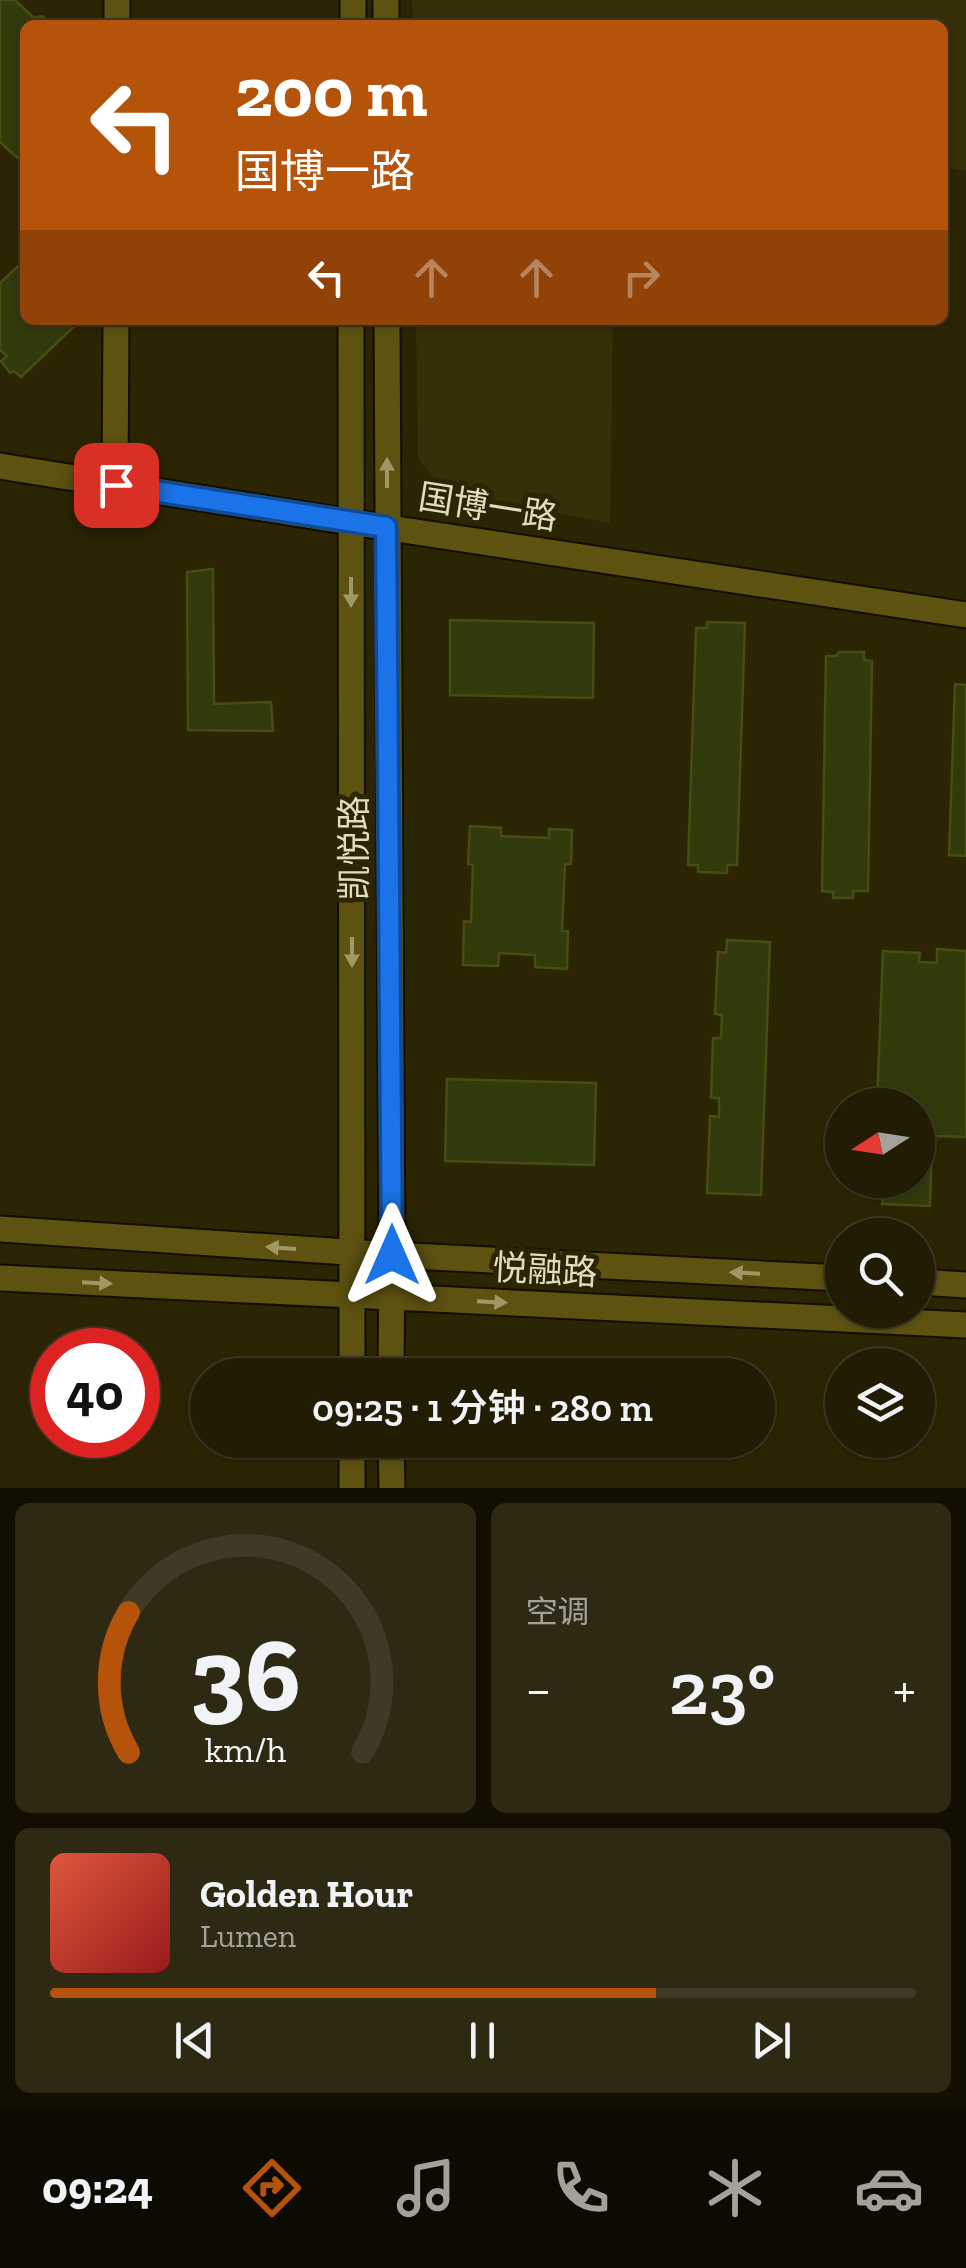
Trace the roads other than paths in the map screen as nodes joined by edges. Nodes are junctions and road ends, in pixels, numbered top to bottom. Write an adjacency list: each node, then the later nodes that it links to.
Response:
1 (116, 325): 5 (street)
2 (351, 325): 6 (street, 凯悦路)
3 (386, 325): 7 (street, 凯悦路, one-way to 3)
4 (0, 466): 5 (street, 国博一路)
5 (116, 485): 6 (street, 国博一路)
6 (350, 522): 7 (street, 国博一路); 10 (street, 凯悦路, one-way to 10)
7 (386, 527): 8 (street, 国博一路); 11 (street, 凯悦路)
8 (966, 614)
9 (0, 1229): 10 (street, 悦融路, one-way to 9)
10 (353, 1252): 11 (street, 悦融路); 16 (street, 凯悦路)
11 (392, 1255): 12 (street, 悦融路, one-way to 11); 17 (street, 凯悦路)
12 (825, 1277)
13 (0, 1278): 16 (street, 悦融路, one-way to 16)
14 (935, 1283): 15 (street)
15 (966, 1284)
16 (352, 1295): 17 (street, 悦融路); 19 (street, 凯悦路)
17 (390, 1298): 18 (street, 悦融路, one-way to 18); 20 (street, 凯悦路)
18 (966, 1325)
19 (352, 1358)
20 (390, 1358)
21 (352, 1458): 23 (street)
22 (391, 1458): 24 (street)
23 (352, 1488)
24 (392, 1488)

